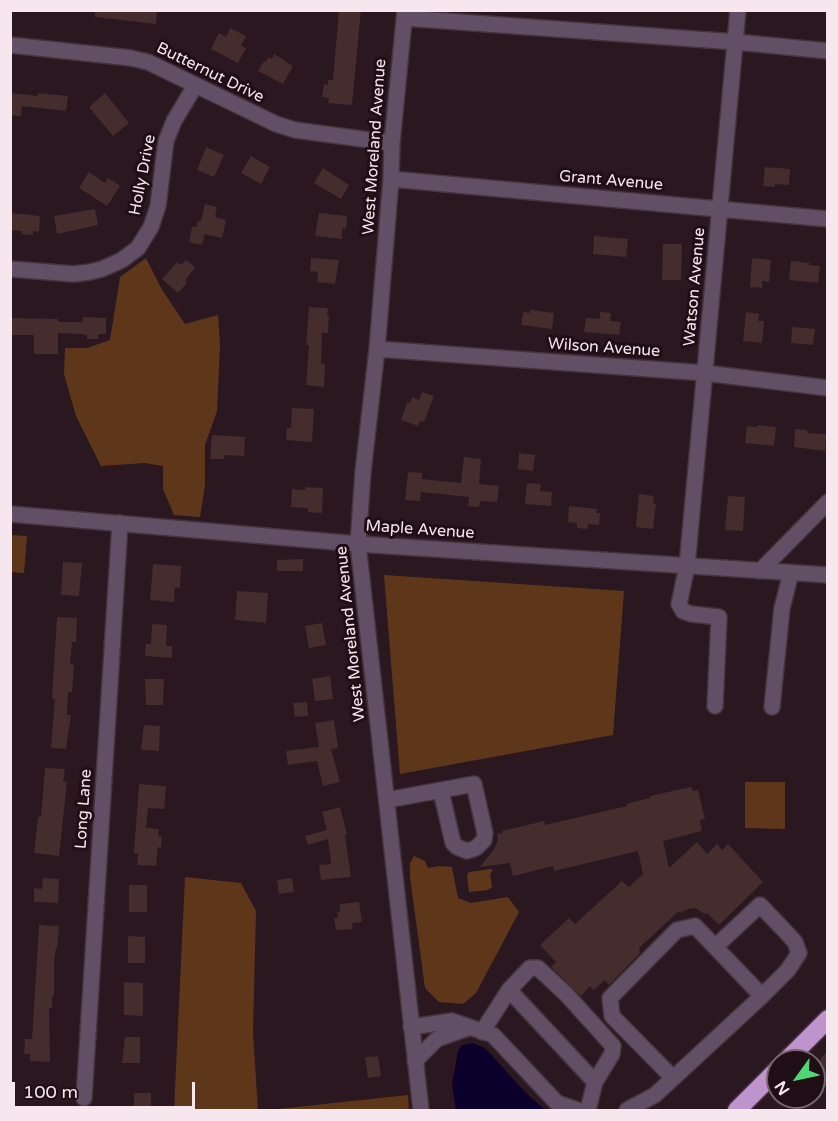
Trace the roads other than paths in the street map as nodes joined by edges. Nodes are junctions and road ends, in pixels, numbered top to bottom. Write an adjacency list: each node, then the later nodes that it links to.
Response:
1 (738, 10): 3 (street, Watson Avenue)
2 (404, 14): 3 (street); 7 (street, West Moreland Avenue)
3 (736, 42): 5 (street); 9 (street, Watson Avenue)
4 (10, 45): 6 (street, Butternut Drive)
5 (828, 51)
6 (195, 86): 7 (street, Butternut Drive); 11 (street, Holly Drive)
7 (392, 143): 8 (street, West Moreland Avenue)
8 (391, 179): 9 (street, Grant Avenue); 12 (street, West Moreland Avenue)
9 (720, 209): 10 (street, Grant Avenue); 13 (street, Watson Avenue)
10 (828, 219)
11 (10, 269)
12 (377, 349): 13 (street, Wilson Avenue); 18 (street, West Moreland Avenue)
13 (705, 373): 14 (street, Wilson Avenue); 19 (street, Watson Avenue)
14 (828, 388)
15 (826, 506): 20 (street)
16 (10, 513): 17 (street, Maple Avenue)
17 (120, 523): 18 (street, Maple Avenue); 38 (street, Long Lane)
18 (358, 544): 19 (street, Maple Avenue); 26 (street, West Moreland Avenue)
19 (687, 566): 20 (street, Maple Avenue); 23 (street, Watson Avenue)
20 (760, 571): 21 (street, Maple Avenue)
21 (791, 573): 22 (street, Maple Avenue); 24 (street)
22 (828, 575)
23 (715, 706)
24 (772, 707)
25 (441, 791): 25 (street); 26 (street)
26 (387, 800): 31 (street, West Moreland Avenue)
27 (715, 946): 29 (street); 29 (street); 35 (street)
28 (509, 990): 32 (street); 37 (street); 37 (street)
29 (762, 996): 35 (street)
30 (828, 1019): 33 (highway)
31 (411, 1028): 32 (street); 34 (street, West Moreland Avenue)
32 (475, 1030): 34 (street); 40 (street)
33 (798, 1049)
34 (415, 1061): 39 (street, West Moreland Avenue)
35 (673, 1078): 42 (street)
36 (766, 1081): 43 (highway)
37 (595, 1082): 41 (street)
38 (84, 1098)
39 (421, 1110)
40 (578, 1110)
41 (588, 1110)
42 (627, 1110)
43 (737, 1110)

